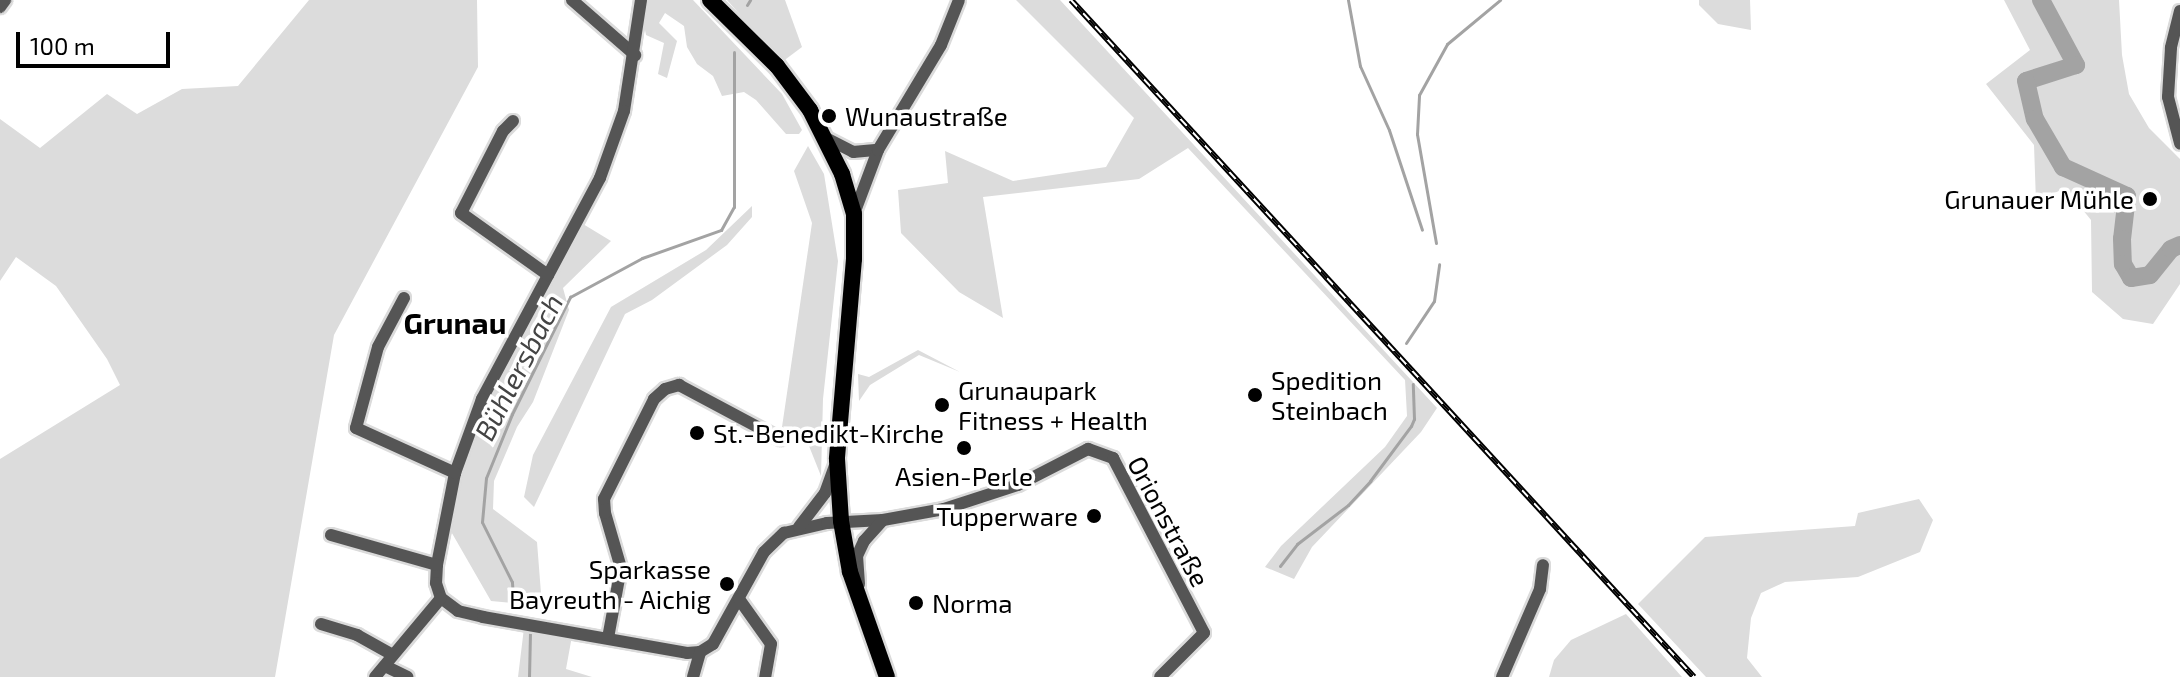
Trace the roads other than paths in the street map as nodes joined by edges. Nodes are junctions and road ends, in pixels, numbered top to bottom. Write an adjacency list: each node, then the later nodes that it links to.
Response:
1 (5, 0): 6 (street)
2 (572, 0): 8 (street)
3 (641, 0): 8 (street)
4 (710, 0): 10 (main road)
5 (959, 0): 12 (street)
6 (0, 7)
7 (2180, 11): 11 (street)
8 (635, 55): 14 (street)
9 (513, 121): 14 (street)
10 (824, 137): 12 (street); 13 (main road)
11 (2180, 143)
12 (878, 150): 13 (street)
13 (854, 214): 17 (main road)
14 (548, 275): 18 (street)
15 (404, 298): 18 (street)
16 (780, 439): 29 (street)
17 (837, 459): 20 (main road); 21 (street)
18 (455, 473): 23 (street)
19 (883, 520): 20 (street, Orionstraße); 27 (street); 37 (street, Orionstraße)
20 (841, 521): 21 (street, Orionstraße); 27 (main road)
21 (799, 527): 26 (street)
22 (331, 535): 23 (street)
23 (437, 565): 25 (street)
24 (1543, 565): 38 (street)
25 (441, 598): 29 (street); 31 (street)
26 (739, 599): 30 (street); 35 (street)
27 (861, 607): 36 (main road)
28 (321, 624): 31 (street)
29 (608, 638): 30 (street)
30 (700, 652): 34 (street)
31 (389, 660): 32 (street); 33 (street)
32 (375, 677)
33 (408, 677)
34 (693, 677)
35 (765, 677)
36 (887, 677)
37 (1160, 677)
38 (1502, 677)

